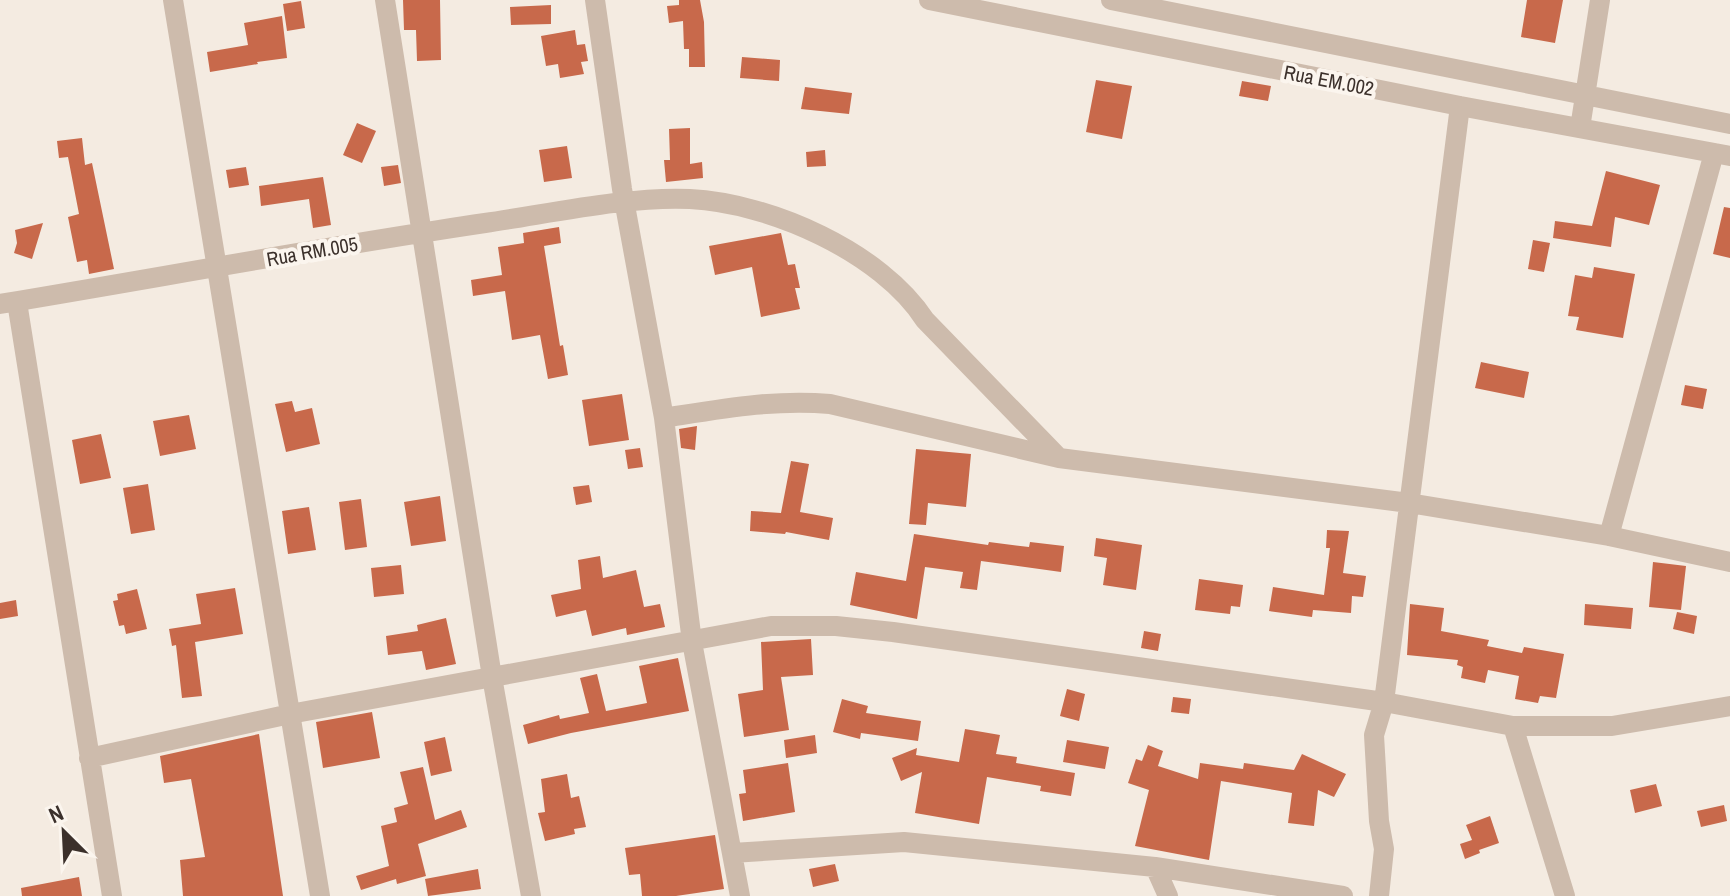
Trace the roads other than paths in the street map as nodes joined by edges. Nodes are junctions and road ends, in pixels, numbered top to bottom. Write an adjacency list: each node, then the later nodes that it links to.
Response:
1 (173, 0): 14 (street)
2 (385, 0): 13 (street)
3 (595, 0): 12 (street)
4 (1111, 0): 7 (street, Rua EM.002)
5 (1600, 0): 7 (street)
6 (938, 1): 8 (street, Rua EM.002)
7 (1585, 95): 9 (street, Rua EM.002); 10 (street)
8 (1460, 106): 10 (street, Rua EM.002); 18 (street)
9 (1730, 124)
10 (1580, 128): 11 (street, Rua EM.002)
11 (1722, 154): 19 (street)
12 (625, 203): 13 (street, Rua RM.005); 16 (street); 17 (street, Rua RM.005)
13 (420, 233): 14 (street, Rua RM.005); 22 (street)
14 (217, 267): 15 (street, Rua RM.005); 25 (street)
15 (8, 303): 27 (street)
16 (664, 418): 17 (street); 21 (street)
17 (1059, 458): 18 (street)
18 (1409, 503): 19 (street); 23 (street)
19 (1609, 536): 20 (street)
20 (1730, 562)
21 (692, 642): 22 (street); 23 (street); 28 (street)
22 (492, 677): 25 (street); 32 (street)
23 (1384, 702): 26 (street); 36 (street)
24 (1730, 706): 26 (street)
25 (290, 714): 27 (street); 31 (street)
26 (1513, 726): 37 (street)
27 (89, 758): 30 (street)
28 (732, 853): 29 (street); 33 (street)
29 (1155, 867): 34 (street); 35 (street)
30 (112, 896)
31 (320, 896)
32 (531, 896)
33 (740, 896)
34 (1168, 896)
35 (1343, 896)
36 (1379, 896)
37 (1565, 896)

